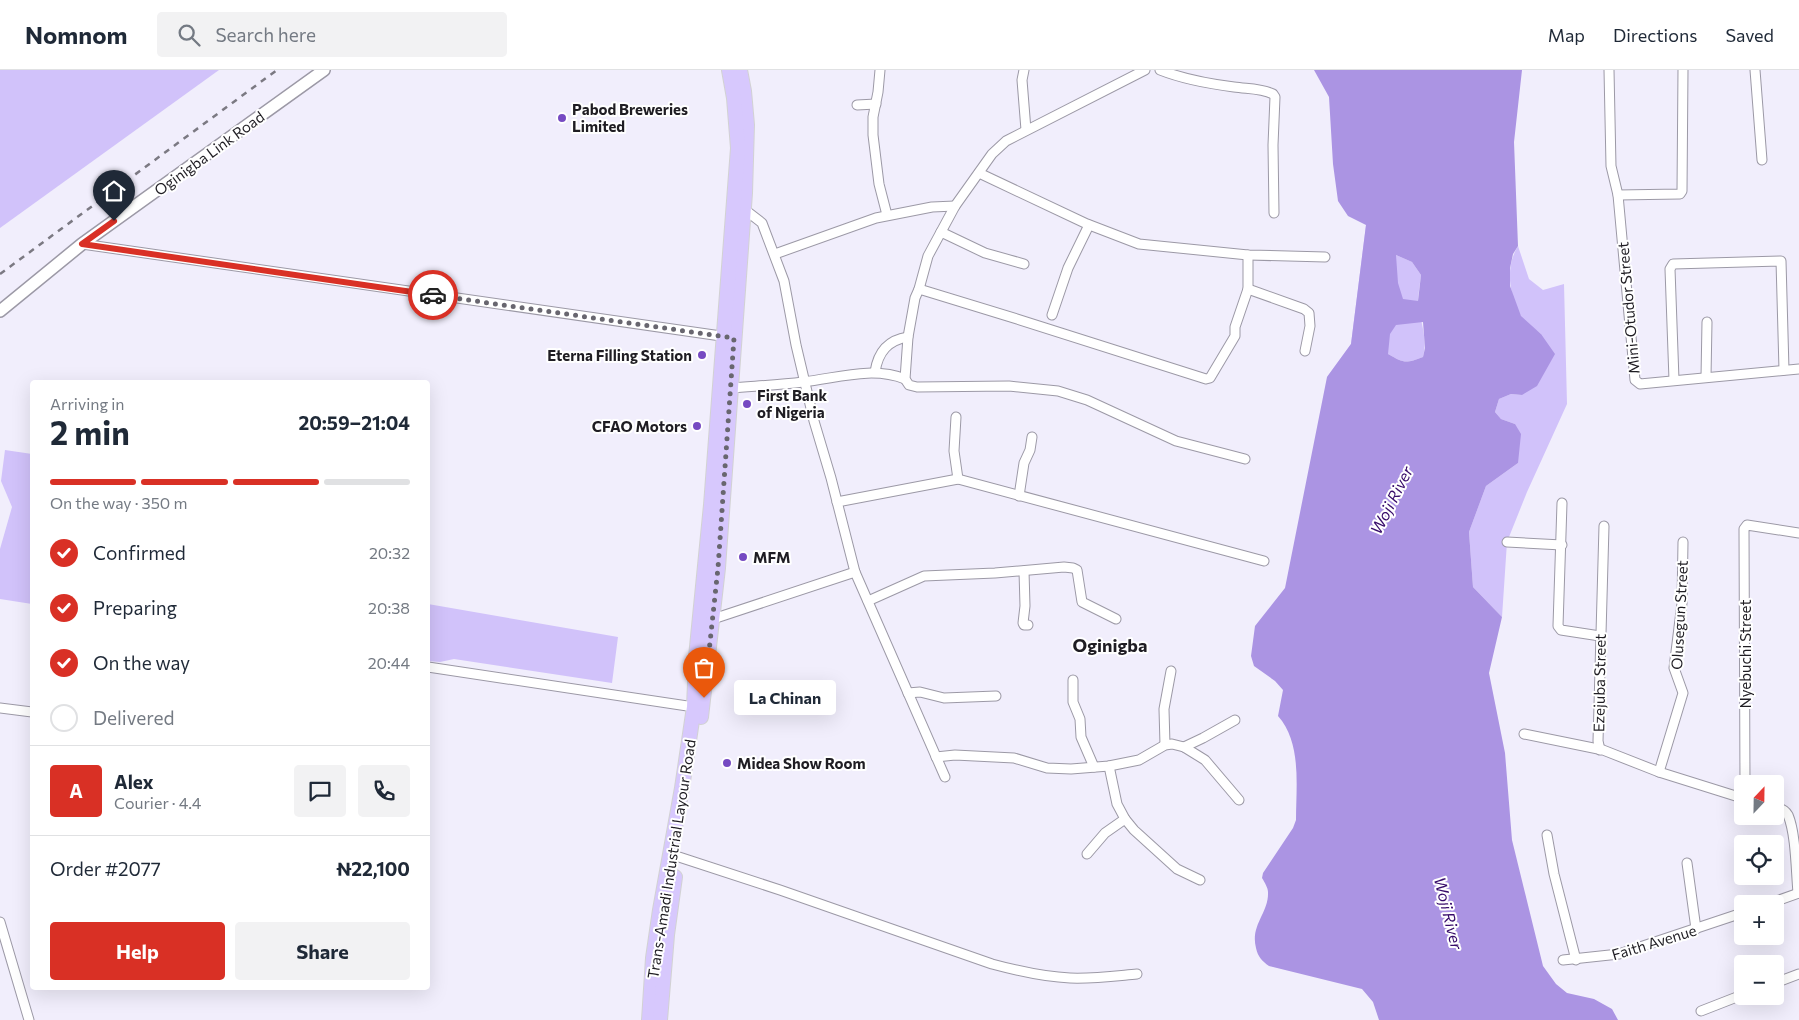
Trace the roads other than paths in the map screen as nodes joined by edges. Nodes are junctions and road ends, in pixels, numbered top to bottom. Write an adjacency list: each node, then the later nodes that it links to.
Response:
1 (324, 70): 23 (street, Oginigba Link Road)
2 (729, 70): 34 (main road, Trans-Amadi Industrial Layour Road)
3 (740, 70): 18 (main road, Trans-Amadi Industrial Layour Road)
4 (880, 70): 11 (street)
5 (1024, 70): 13 (street)
6 (1145, 70): 13 (street)
7 (1160, 70): 19 (street)
8 (1609, 70): 16 (street, Mini-Otudor Street)
9 (1683, 70): 16 (street)
10 (1756, 70): 14 (street)
11 (876, 104): 12 (street); 20 (street)
12 (857, 105)
13 (1026, 130): 15 (street)
14 (1762, 160)
15 (979, 173): 17 (street); 21 (street)
16 (1618, 195): 41 (street, Mini-Otudor Street)
17 (955, 206): 20 (street); 22 (street)
18 (744, 209): 24 (street); 34 (main road, Trans-Amadi Industrial Layour Road)
19 (1274, 214)
20 (887, 215): 24 (street)
21 (1089, 225): 25 (street); 31 (street)
22 (941, 232): 27 (street); 29 (street)
23 (82, 244): 30 (street, Oginigba Link Road); 34 (street)
24 (775, 254): 42 (street)
25 (1248, 255): 26 (street); 28 (street)
26 (1324, 257)
27 (1024, 264)
28 (1248, 289): 29 (street); 35 (street)
29 (919, 290): 33 (street)
30 (0, 311)
31 (1052, 315)
32 (1707, 322): 39 (street)
33 (908, 337): 38 (street); 40 (street)
34 (729, 338): 43 (main road, Trans-Amadi Industrial Layour Road); 70 (main road, Trans-Amadi Industrial Layour Road)
35 (1305, 351)
36 (1799, 369): 37 (street, Mini-Otudor Street)
37 (1784, 370): 39 (street, Mini-Otudor Street); 41 (street)
38 (876, 372): 40 (street); 42 (street)
39 (1706, 377): 41 (street, Mini-Otudor Street)
40 (905, 379): 46 (street)
41 (1674, 380)
42 (804, 382): 43 (street); 49 (street)
43 (730, 388): 60 (main road, Trans-Amadi Industrial Layour Road)
44 (956, 417): 47 (street)
45 (1032, 437): 48 (street)
46 (1245, 459)
47 (958, 480): 48 (street); 49 (street)
48 (1020, 496): 56 (street)
49 (837, 502): 58 (street)
50 (1562, 504): 55 (street)
51 (1604, 526): 63 (street, Ezejuba Street)
52 (1799, 533): 81 (street, Nyebuchi Street)
53 (1507, 542): 55 (street)
54 (1683, 542): 80 (street, Olusegun Street)
55 (1562, 545): 63 (street)
56 (1264, 561)
57 (1024, 571): 59 (street); 61 (street); 62 (street)
58 (855, 572): 59 (street); 60 (street)
59 (868, 601): 67 (street)
60 (713, 619): 90 (main road, Trans-Amadi Industrial Layour Road)
61 (1116, 619)
62 (1028, 625)
63 (1600, 636): 76 (street, Ezejuba Street)
64 (430, 667): 70 (street)
65 (1171, 671): 74 (street)
66 (1073, 680): 79 (street)
67 (908, 694): 68 (street); 77 (street)
68 (996, 696)
69 (0, 708): 71 (street)
70 (694, 708): 106 (main road, Trans-Amadi Industrial Layour Road)
71 (30, 712)
72 (1235, 720): 75 (street)
73 (1524, 734): 76 (street)
74 (1165, 745): 75 (street); 78 (street)
75 (1184, 747): 84 (street)
76 (1600, 750): 80 (street, Ezejuba Street)
77 (936, 758): 79 (street); 82 (street)
78 (1109, 766): 79 (street); 86 (street)
79 (1094, 768)
80 (1659, 772): 83 (street, Ezejuba Street)
81 (1745, 775)
82 (945, 777)
83 (1734, 795)
84 (1239, 800)
85 (1784, 811): 87 (street)
86 (1124, 819): 89 (street); 92 (street)
87 (1796, 831): 93 (street)
88 (1547, 835): 99 (street)
89 (1087, 854)
90 (679, 857): 100 (street); 107 (main road, Trans-Amadi Industrial Layour Road)
91 (1686, 863): 97 (street)
92 (1200, 880)
93 (1799, 893): 94 (street)
94 (1784, 898)
95 (1734, 916): 97 (street, Faith Avenue)
96 (0, 922): 105 (street)
97 (1696, 929): 99 (street, Faith Avenue)
98 (1563, 960): 99 (street, Faith Avenue)
99 (1576, 960)
100 (1137, 974)
101 (1799, 974): 102 (street)
102 (1784, 980)
103 (1734, 998): 104 (street)
104 (1700, 1011)
105 (29, 1020)
106 (648, 1020)
107 (660, 1020)

